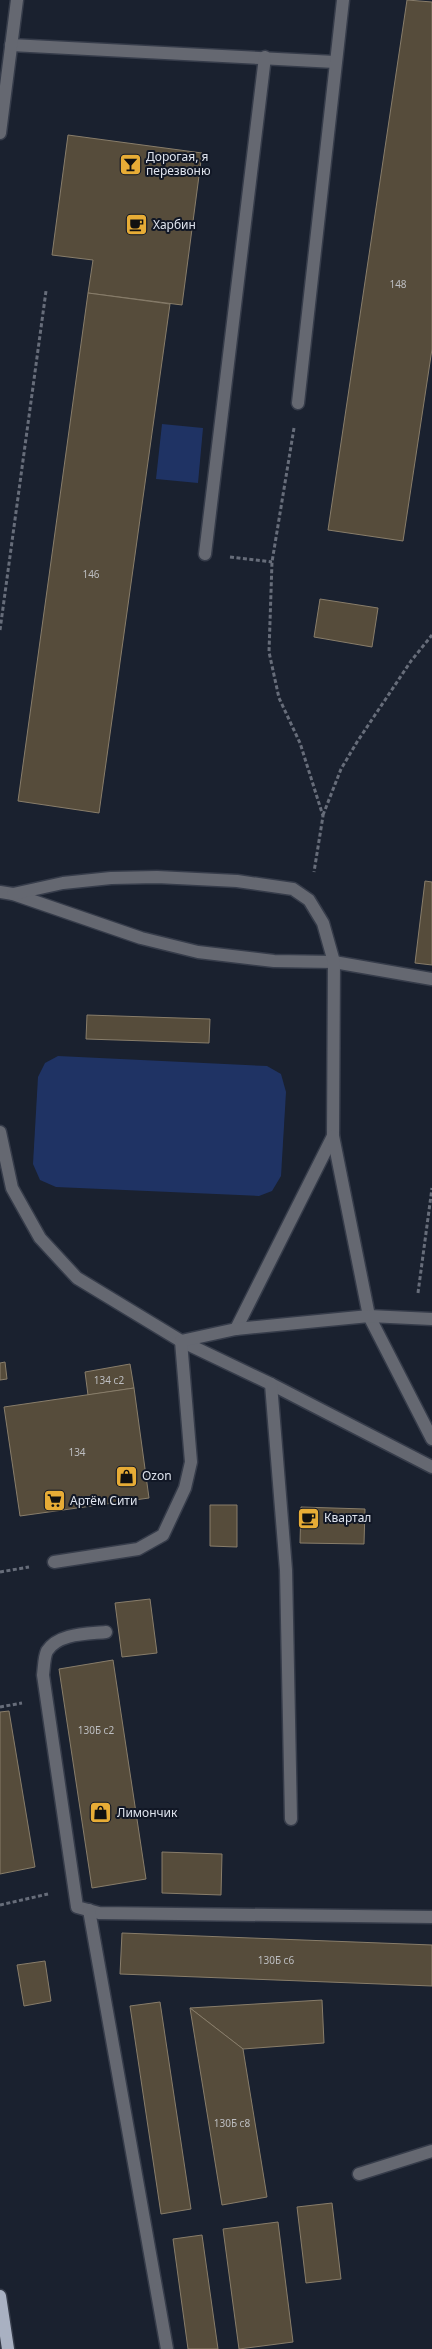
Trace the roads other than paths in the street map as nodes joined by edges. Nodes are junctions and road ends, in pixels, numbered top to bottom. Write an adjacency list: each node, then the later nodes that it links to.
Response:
1 (17, 0): 3 (street)
2 (343, 0): 5 (street)
3 (11, 45): 4 (street); 6 (street)
4 (265, 57): 5 (street); 8 (street)
5 (335, 62): 7 (street)
6 (0, 133)
7 (298, 403)
8 (205, 554)
9 (0, 892): 10 (street)
10 (13, 894): 11 (street); 11 (street)
11 (334, 962): 12 (street); 14 (street)
12 (432, 979)
13 (0, 1132): 18 (street)
14 (333, 1136): 15 (street); 17 (street)
15 (370, 1316): 16 (street); 17 (street); 20 (street)
16 (432, 1319)
17 (236, 1329): 18 (street)
18 (181, 1341): 19 (street); 22 (street)
19 (271, 1384): 21 (street); 24 (street)
20 (432, 1439)
21 (432, 1467)
22 (54, 1562)
23 (106, 1632): 25 (street)
24 (291, 1819)
25 (90, 1910): 26 (street); 31 (street)
26 (432, 1917)
27 (432, 2151): 28 (street)
28 (359, 2174)
29 (0, 2296): 30 (main road)
30 (8, 2349)
31 (167, 2349)

